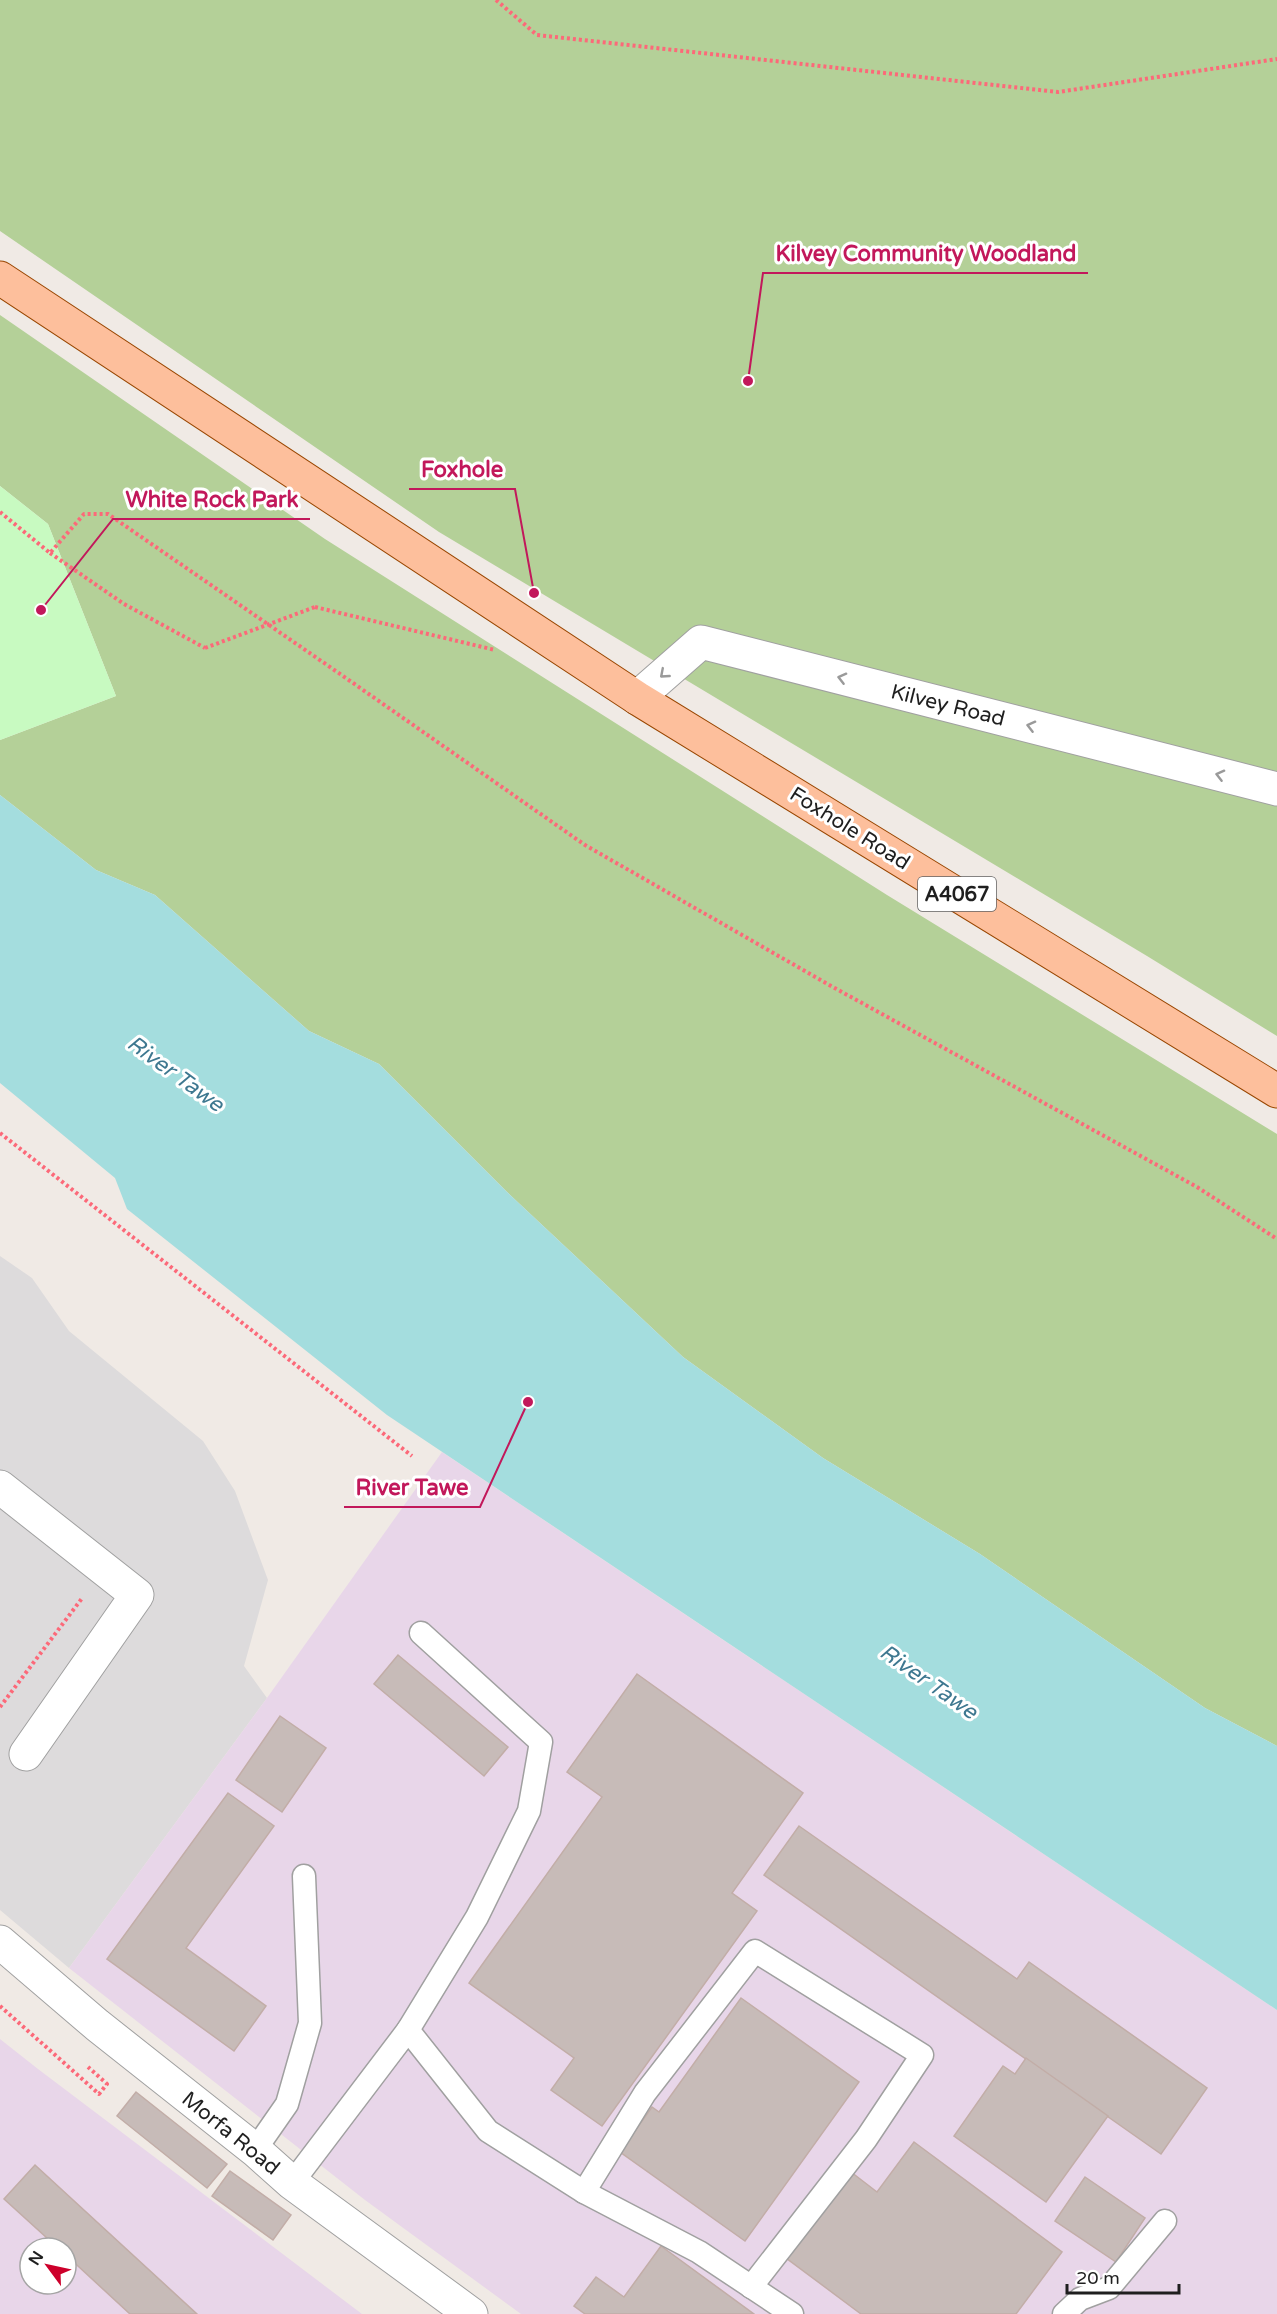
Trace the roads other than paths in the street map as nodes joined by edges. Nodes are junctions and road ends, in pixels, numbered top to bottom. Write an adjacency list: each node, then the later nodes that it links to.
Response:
1 (0, 278): 2 (main road, A4067)
2 (637, 698): 3 (street, Kilvey Road, one-way to 2); 4 (main road, Foxhole Road / A4067)
3 (1277, 789)
4 (1277, 1091)
5 (0, 1487): 7 (street)
6 (421, 1633): 10 (lane)
7 (26, 1754)
8 (304, 1875): 11 (lane)
9 (0, 1942): 11 (street, Morfa Road)
10 (408, 2030): 12 (lane); 13 (lane)
11 (255, 2150): 12 (street, Morfa Road)
12 (292, 2183): 16 (street, Morfa Road)
13 (584, 2192): 15 (lane); 15 (lane)
14 (1165, 2221): 18 (lane)
15 (751, 2287): 17 (lane)
16 (471, 2314)
17 (792, 2314)
18 (1064, 2314)

